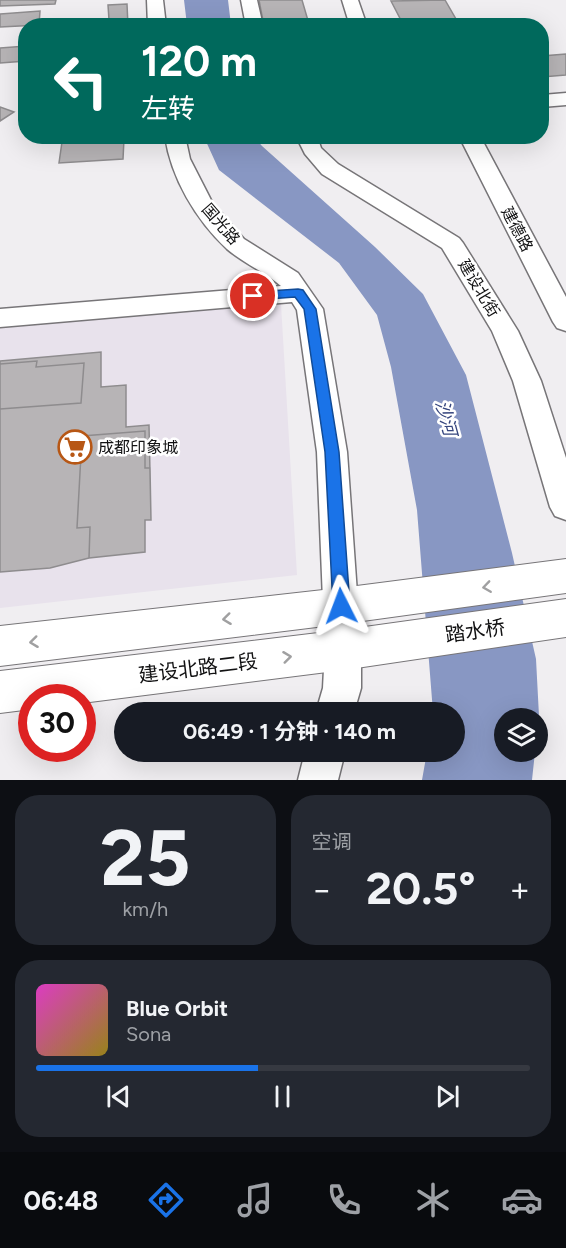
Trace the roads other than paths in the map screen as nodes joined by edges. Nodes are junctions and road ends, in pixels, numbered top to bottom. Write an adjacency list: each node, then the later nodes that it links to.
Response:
1 (155, 0): 4 (street)
2 (249, 0): 5 (street)
3 (350, 0): 6 (street)
4 (156, 18)
5 (253, 18)
6 (356, 18)
7 (566, 99): 8 (street)
8 (549, 100)
9 (176, 144): 12 (street, 国光路)
10 (309, 144): 15 (street, 建设北街)
11 (473, 144): 14 (street, 建德路)
12 (298, 293): 13 (street); 17 (street, 国光路)
13 (0, 318)
14 (566, 322)
15 (566, 507)
16 (555, 577): 17 (main road, one-way to 17)
17 (341, 606): 20 (main road, one-way to 20); 21 (street, 国光路)
18 (560, 618): 19 (main road, 踏水桥)
19 (396, 642): 21 (main road, 建设北路二段)
20 (0, 646)
21 (343, 650): 22 (main road, 建设北路二段, one-way to 21); 23 (street, 国光路)
22 (0, 692)
23 (338, 702)
24 (323, 762): 25 (street)
25 (318, 780)

